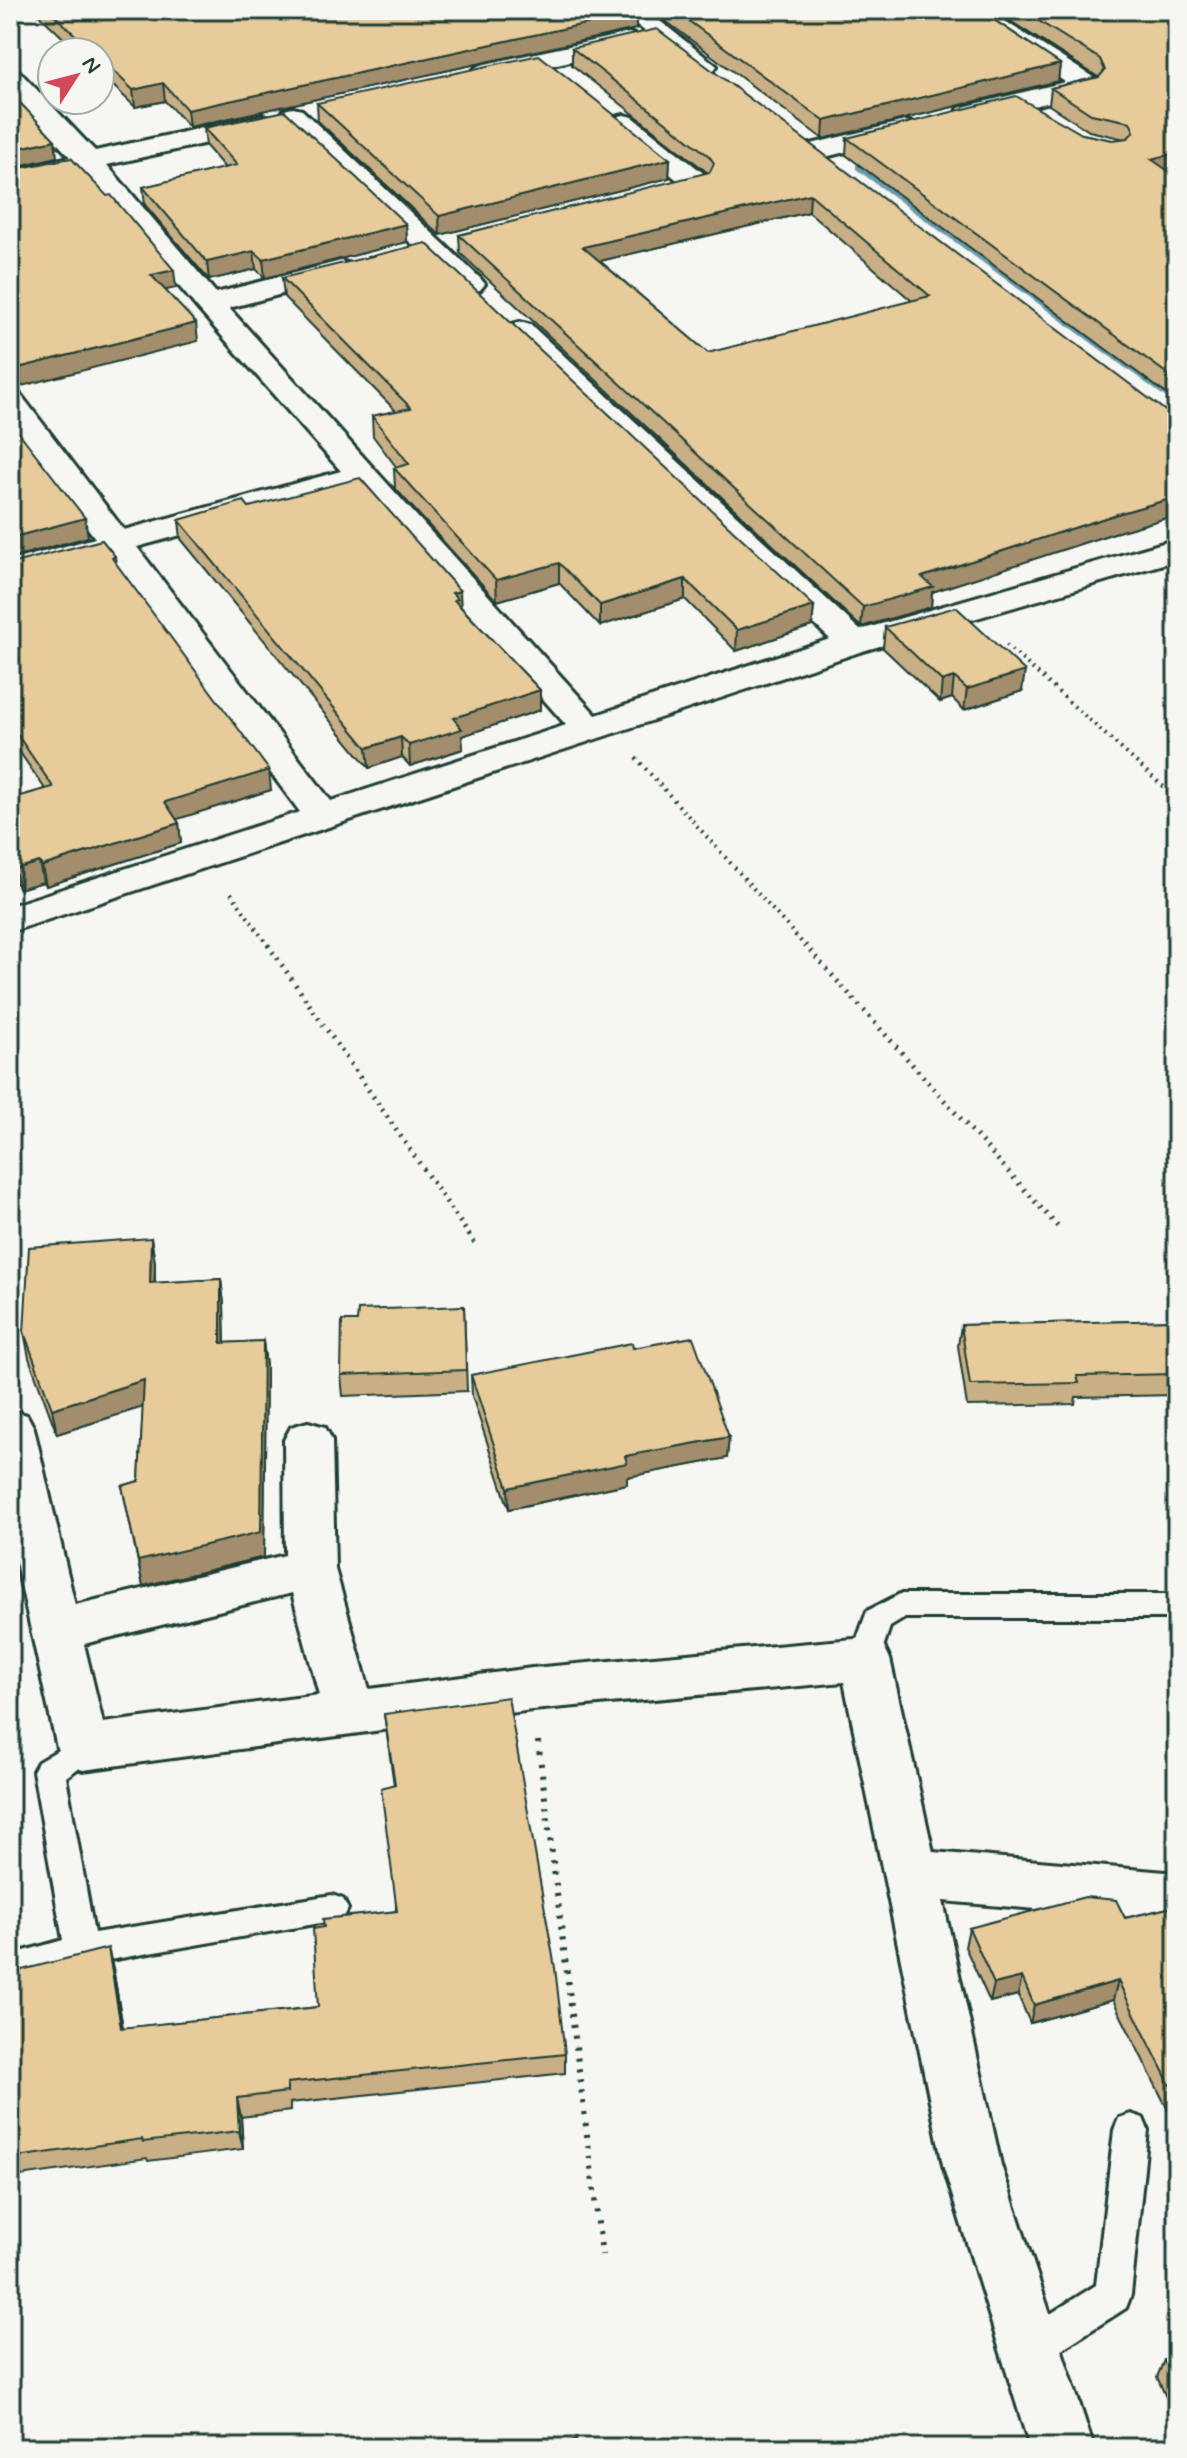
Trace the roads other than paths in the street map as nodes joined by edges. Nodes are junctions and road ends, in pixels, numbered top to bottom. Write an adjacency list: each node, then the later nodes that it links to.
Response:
1 (630, 10): 3 (street)
2 (970, 10): 9 (street)
3 (662, 34): 4 (street); 8 (street)
4 (544, 59): 6 (street); 7 (street)
5 (10, 77): 14 (street)
6 (568, 78)
7 (456, 79)
8 (721, 79)
9 (1020, 102): 11 (street); 13 (street)
10 (603, 106): 17 (street)
11 (1050, 123)
12 (793, 133): 13 (street)
13 (817, 151): 15 (street)
14 (88, 160): 16 (street); 19 (street); 25 (street)
15 (842, 169)
16 (10, 178)
17 (667, 189)
18 (372, 262): 19 (street)
19 (209, 304): 21 (street)
20 (10, 402): 22 (street)
21 (361, 476): 22 (street); 26 (street)
22 (117, 542): 24 (street); 27 (street)
23 (1177, 549): 25 (street)
24 (10, 571)
25 (854, 643): 26 (street)
26 (591, 731): 27 (street)
27 (324, 818): 28 (street)
28 (10, 919)
29 (10, 1428): 33 (street)
30 (308, 1440): 31 (street)
31 (310, 1569): 33 (street); 35 (street)
32 (1177, 1606): 34 (lane)
33 (56, 1630): 36 (street)
34 (865, 1659): 35 (street); 37 (street)
35 (350, 1713): 36 (street)
36 (83, 1748): 40 (lane)
37 (910, 1874): 38 (street); 43 (street)
38 (1177, 1897)
39 (332, 1909): 40 (lane)
40 (81, 1950): 41 (lane)
41 (10, 1970)
42 (1131, 2130): 43 (lane)
43 (1030, 2348): 44 (street)
44 (1062, 2448)

